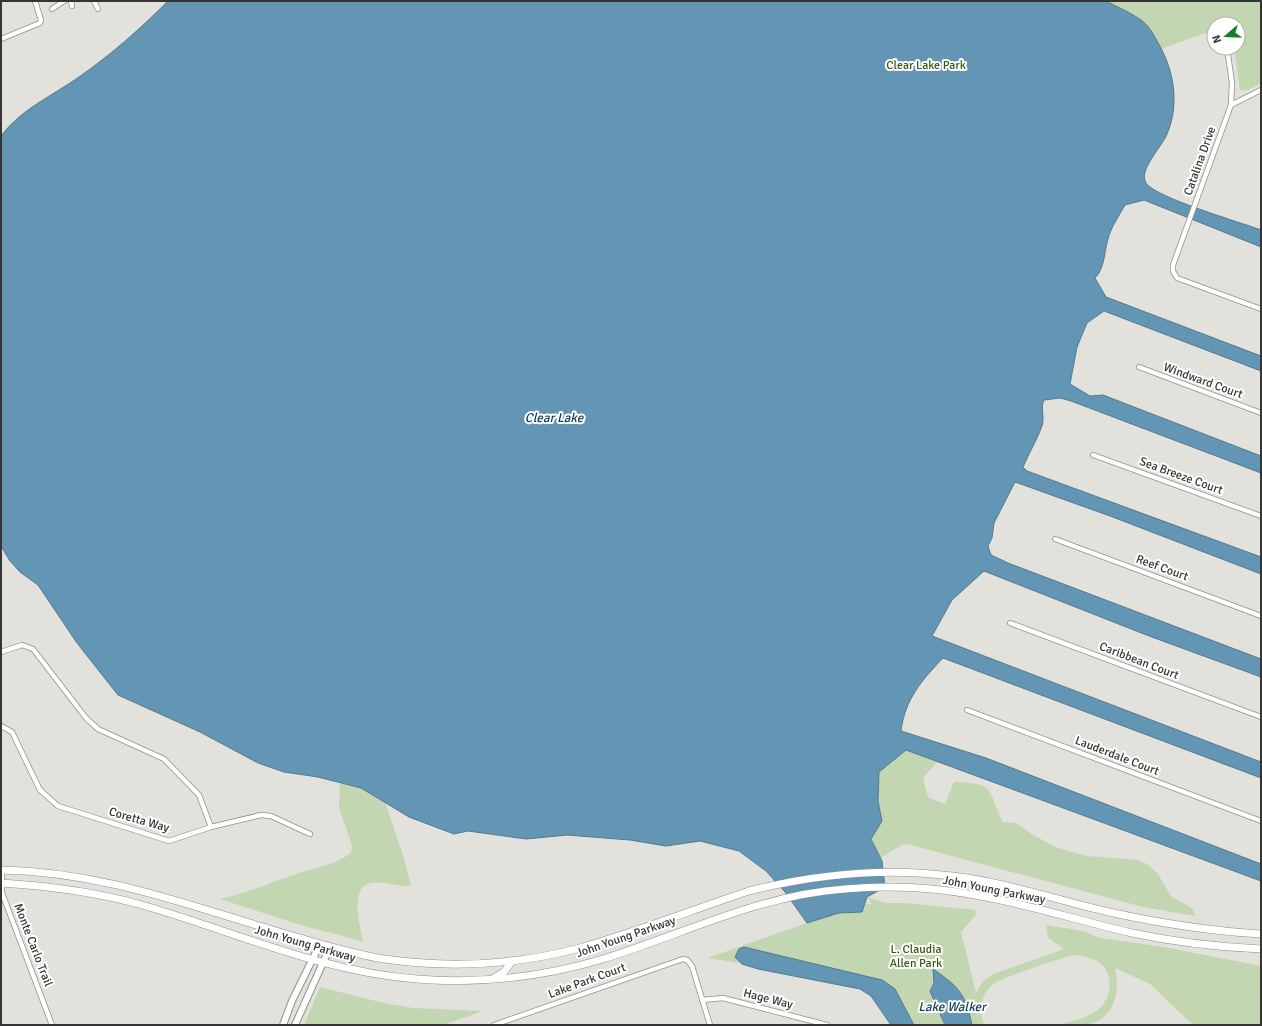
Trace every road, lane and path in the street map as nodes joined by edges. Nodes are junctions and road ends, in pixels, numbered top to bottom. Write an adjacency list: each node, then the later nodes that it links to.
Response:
1 (35, 1): 6 (street)
2 (64, 1): 4 (street)
3 (94, 1): 5 (street)
4 (52, 9)
5 (98, 9)
6 (1, 39)
7 (1228, 56): 9 (street, Catalina Drive)
8 (1261, 90): 9 (street)
9 (1231, 106): 10 (street, Catalina Drive)
10 (1261, 309)
11 (1138, 367): 12 (street, Windward Court)
12 (1261, 413)
13 (1093, 454): 14 (street, Sea Breeze Court)
14 (1261, 516)
15 (1055, 539): 16 (street, Reef Court)
16 (1261, 616)
17 (1010, 623): 20 (street, Caribbean Court)
18 (1, 652): 23 (street)
19 (967, 710): 22 (street, Lauderdale Court)
20 (1261, 717)
21 (1, 726): 23 (street, Coretta Way)
22 (1261, 821)
23 (211, 826): 24 (street, Coretta Way)
24 (310, 834)
25 (1, 870): 26 (street, Monte Carlo Trail); 28 (main road, John Young Parkway)
26 (2, 883): 31 (main road, John Young Parkway); 37 (street, Monte Carlo Trail)
27 (1261, 934): 32 (main road, John Young Parkway)
28 (320, 944): 29 (main road, John Young Parkway); 31 (street)
29 (330, 947): 32 (main road, John Young Parkway); 33 (street)
30 (1261, 949): 34 (main road, John Young Parkway)
31 (313, 960): 33 (main road, John Young Parkway); 38 (street)
32 (512, 961): 34 (main road)
33 (324, 963): 34 (main road, John Young Parkway); 39 (street)
34 (492, 979)
35 (702, 1000): 36 (street, Hage Way); 40 (street, Lake Park Court); 41 (street)
36 (805, 1019): 42 (street); 43 (street, Hage Way)
37 (52, 1025)
38 (283, 1025)
39 (295, 1025)
40 (494, 1025)
41 (710, 1025)
42 (804, 1025)
43 (827, 1025)

